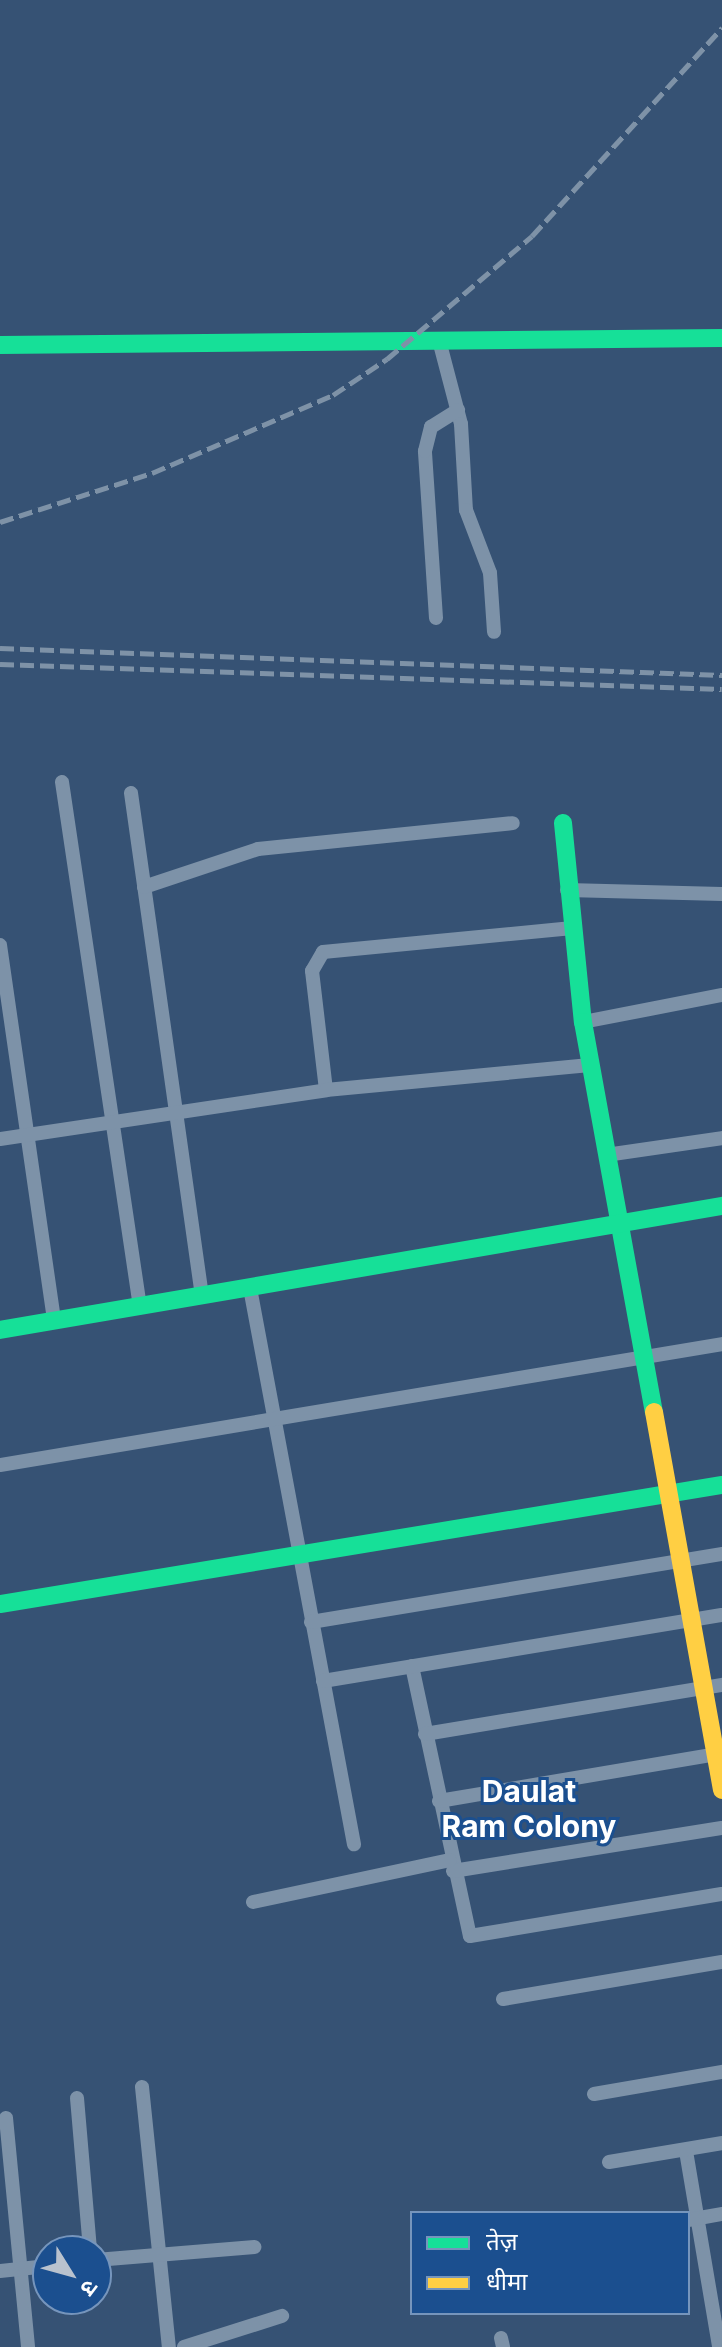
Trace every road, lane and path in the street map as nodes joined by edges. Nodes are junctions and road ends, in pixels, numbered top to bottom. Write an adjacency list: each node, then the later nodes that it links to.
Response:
1 (722, 338): 2 (street)
2 (440, 344): 3 (street); 4 (street)
3 (0, 345)
4 (458, 410): 5 (street); 6 (street)
5 (436, 618)
6 (494, 632)
7 (62, 782): 21 (street)
8 (131, 793): 11 (street)
9 (513, 823): 11 (street)
10 (563, 823): 12 (street)
11 (144, 887): 20 (street)
12 (567, 890): 13 (street); 14 (street)
13 (722, 894)
14 (570, 928): 17 (street); 19 (street)
15 (0, 945): 22 (street)
16 (722, 995): 17 (street)
17 (583, 1022): 18 (street)
18 (590, 1065): 19 (street); 25 (street)
19 (326, 1090): 20 (street)
20 (177, 1115): 21 (street); 29 (street)
21 (109, 1121): 22 (street); 30 (street)
22 (28, 1136): 24 (street); 31 (street)
23 (722, 1138): 25 (street)
24 (0, 1139)
25 (606, 1155): 27 (street)
26 (722, 1206): 27 (street)
27 (618, 1224): 28 (street); 34 (street)
28 (250, 1288): 29 (street); 35 (street)
29 (202, 1296): 30 (street)
30 (140, 1307): 31 (street)
31 (54, 1322): 32 (street)
32 (0, 1330)
33 (722, 1344): 34 (street)
34 (644, 1358): 35 (street); 38 (street)
35 (273, 1420): 36 (street); 39 (street)
36 (0, 1465)
37 (722, 1485): 38 (street)
38 (667, 1494): 39 (street); 41 (street)
39 (298, 1553): 42 (street); 45 (street)
40 (722, 1554): 41 (street)
41 (680, 1562): 44 (street); 45 (street)
42 (0, 1604)
43 (722, 1615): 44 (street)
44 (689, 1621): 46 (street); 49 (street)
45 (311, 1622): 47 (street)
46 (412, 1666): 47 (street); 50 (street)
47 (323, 1681): 55 (street)
48 (722, 1685): 49 (street)
49 (702, 1689): 50 (street); 51 (street)
50 (425, 1734): 53 (street)
51 (719, 1754): 52 (street); 53 (street)
52 (722, 1790)
53 (439, 1801): 56 (street)
54 (722, 1828): 56 (street)
55 (354, 1844)
56 (451, 1866): 57 (street); 58 (street)
57 (722, 1894)
58 (253, 1902)
59 (722, 1962): 60 (street)
60 (503, 1999)
61 (722, 2072): 63 (street)
62 (142, 2087): 73 (street)
63 (594, 2094)
64 (77, 2098): 71 (street)
65 (6, 2118): 76 (street)
66 (722, 2143): 67 (street)
67 (686, 2151): 68 (street); 70 (street)
68 (609, 2162)
69 (722, 2214): 70 (street)
70 (692, 2219): 78 (street)
71 (89, 2235)
72 (254, 2247): 73 (street)
73 (160, 2254): 74 (street); 81 (street)
74 (112, 2258)
75 (32, 2268): 76 (street)
76 (20, 2269): 77 (street); 80 (street)
77 (0, 2271)
78 (715, 2286): 83 (street)
79 (282, 2316): 82 (street)
80 (28, 2347)
81 (169, 2347)
82 (184, 2347)
83 (719, 2347)

